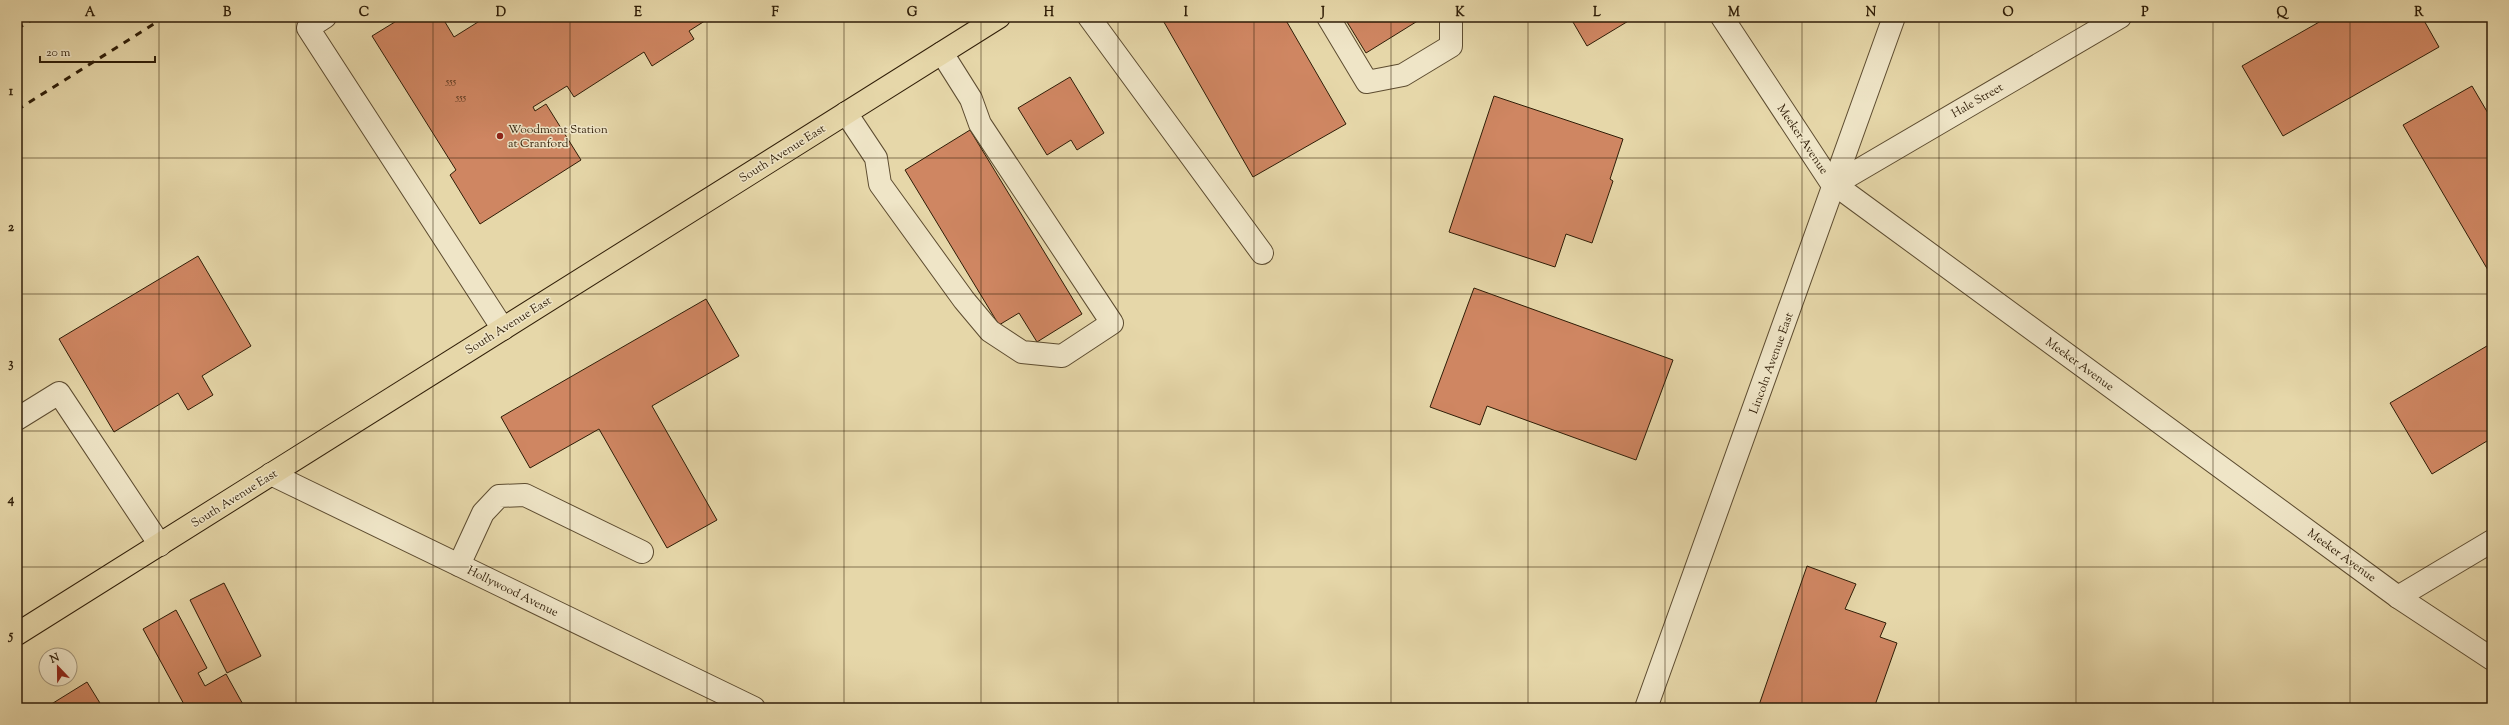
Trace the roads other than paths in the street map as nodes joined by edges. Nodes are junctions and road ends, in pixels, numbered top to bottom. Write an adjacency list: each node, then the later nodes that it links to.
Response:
1 (325, 17): 13 (street)
2 (999, 17): 9 (main road, South Avenue East)
3 (1089, 17): 12 (street)
4 (1328, 17): 5 (street)
5 (1451, 17)
6 (1722, 17): 11 (street, Meeker Avenue)
7 (1894, 17): 11 (street, Lincoln Avenue East)
8 (2120, 17): 11 (street, Hale Street)
9 (942, 53): 10 (main road, South Avenue East); 10 (street)
10 (846, 113): 13 (main road, South Avenue East)
11 (1835, 184): 20 (street, Meeker Avenue); 24 (street, Lincoln Avenue East)
12 (1262, 253)
13 (502, 329): 15 (main road, South Avenue East)
14 (17, 419): 17 (street)
15 (271, 474): 17 (main road, South Avenue East); 19 (street, Hollywood Avenue)
16 (2492, 541): 20 (street)
17 (160, 545): 21 (main road, South Avenue East)
18 (642, 552): 19 (street)
19 (459, 565): 23 (street, Hollywood Avenue)
20 (2398, 597): 22 (street, Meeker Avenue)
21 (17, 634)
22 (2492, 659)
23 (754, 708)
24 (1646, 708)

